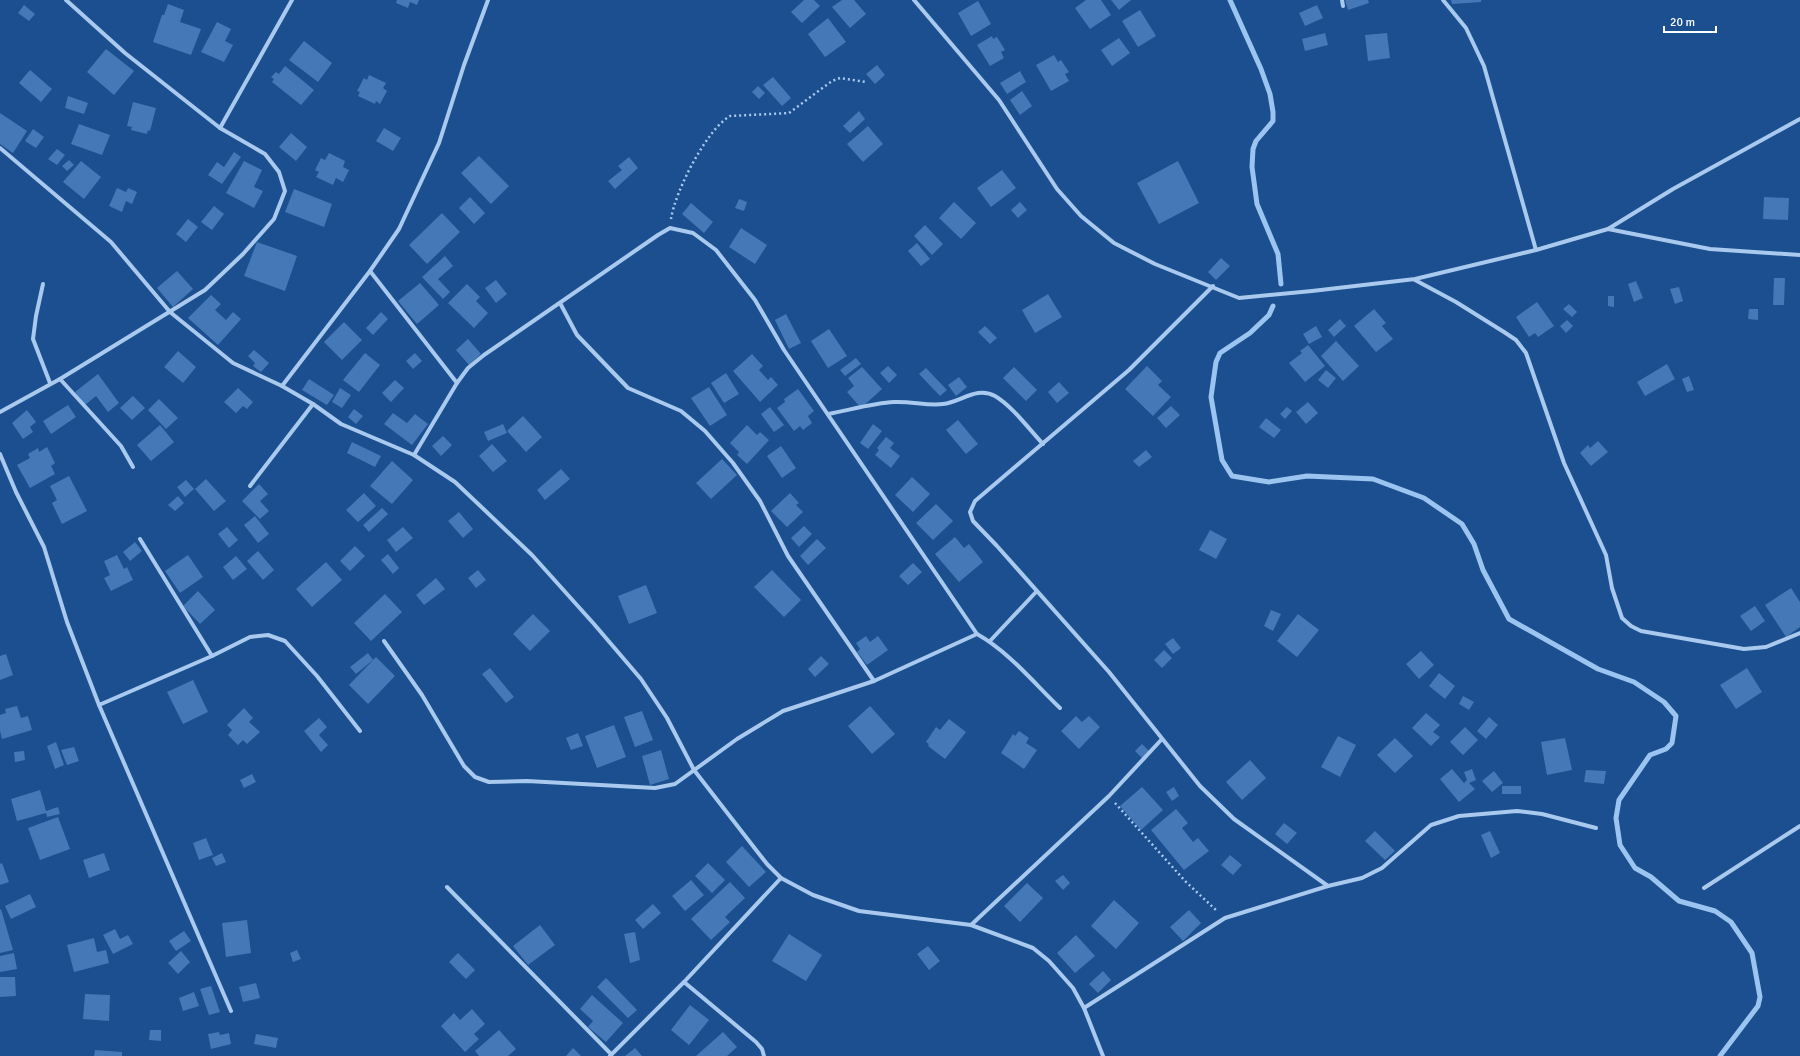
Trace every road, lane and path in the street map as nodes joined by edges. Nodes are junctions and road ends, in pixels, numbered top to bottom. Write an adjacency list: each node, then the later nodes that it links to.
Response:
1 (66, 0): 10 (street)
2 (292, 0): 10 (street)
3 (488, 0): 16 (street)
4 (914, 0): 19 (street)
5 (1342, 0): 7 (street)
6 (1443, 0): 14 (street)
7 (1343, 6)
8 (866, 82): 12 (path)
9 (1800, 119): 13 (street)
10 (220, 128): 21 (street)
11 (0, 148): 21 (street)
12 (670, 228): 20 (street); 28 (street)
13 (1608, 229): 14 (street); 15 (street)
14 (1536, 250): 17 (street)
15 (1800, 255)
16 (370, 271): 24 (street); 25 (street)
17 (1415, 280): 19 (street); 36 (street)
18 (43, 284): 23 (street)
19 (1212, 286): 29 (street)
20 (560, 303): 24 (street); 41 (street)
21 (170, 312): 22 (street); 25 (street)
22 (60, 379): 23 (street); 32 (street)
23 (50, 383): 27 (street)
24 (457, 383): 31 (street)
25 (282, 386): 26 (street)
26 (313, 404): 31 (street); 33 (street)
27 (0, 412)
28 (828, 414): 29 (street); 37 (street)
29 (1043, 444): 35 (street)
30 (0, 454): 42 (street)
31 (414, 455): 46 (street)
32 (133, 467)
33 (250, 486)
34 (140, 539): 40 (street)
35 (1036, 592): 38 (street); 45 (street)
36 (1800, 633)
37 (977, 634): 38 (street); 41 (street)
38 (990, 641): 43 (street)
39 (384, 642): 46 (street)
40 (212, 656): 42 (street); 44 (street)
41 (874, 681): 46 (street)
42 (99, 705): 58 (street)
43 (1060, 708)
44 (360, 731)
45 (1162, 739): 47 (street); 51 (street)
46 (694, 770): 50 (street)
47 (1110, 796): 54 (path); 55 (street)
48 (1800, 826): 53 (street)
49 (1596, 828): 51 (street)
50 (781, 878): 55 (street); 56 (street)
51 (1328, 886): 54 (street)
52 (447, 888): 59 (street)
53 (1704, 888)
54 (1225, 918): 57 (street)
55 (971, 925): 57 (street)
56 (684, 982): 59 (street); 60 (street)
57 (1084, 1008): 61 (street)
58 (231, 1011)
59 (611, 1055)
60 (764, 1056)
61 (1103, 1056)

